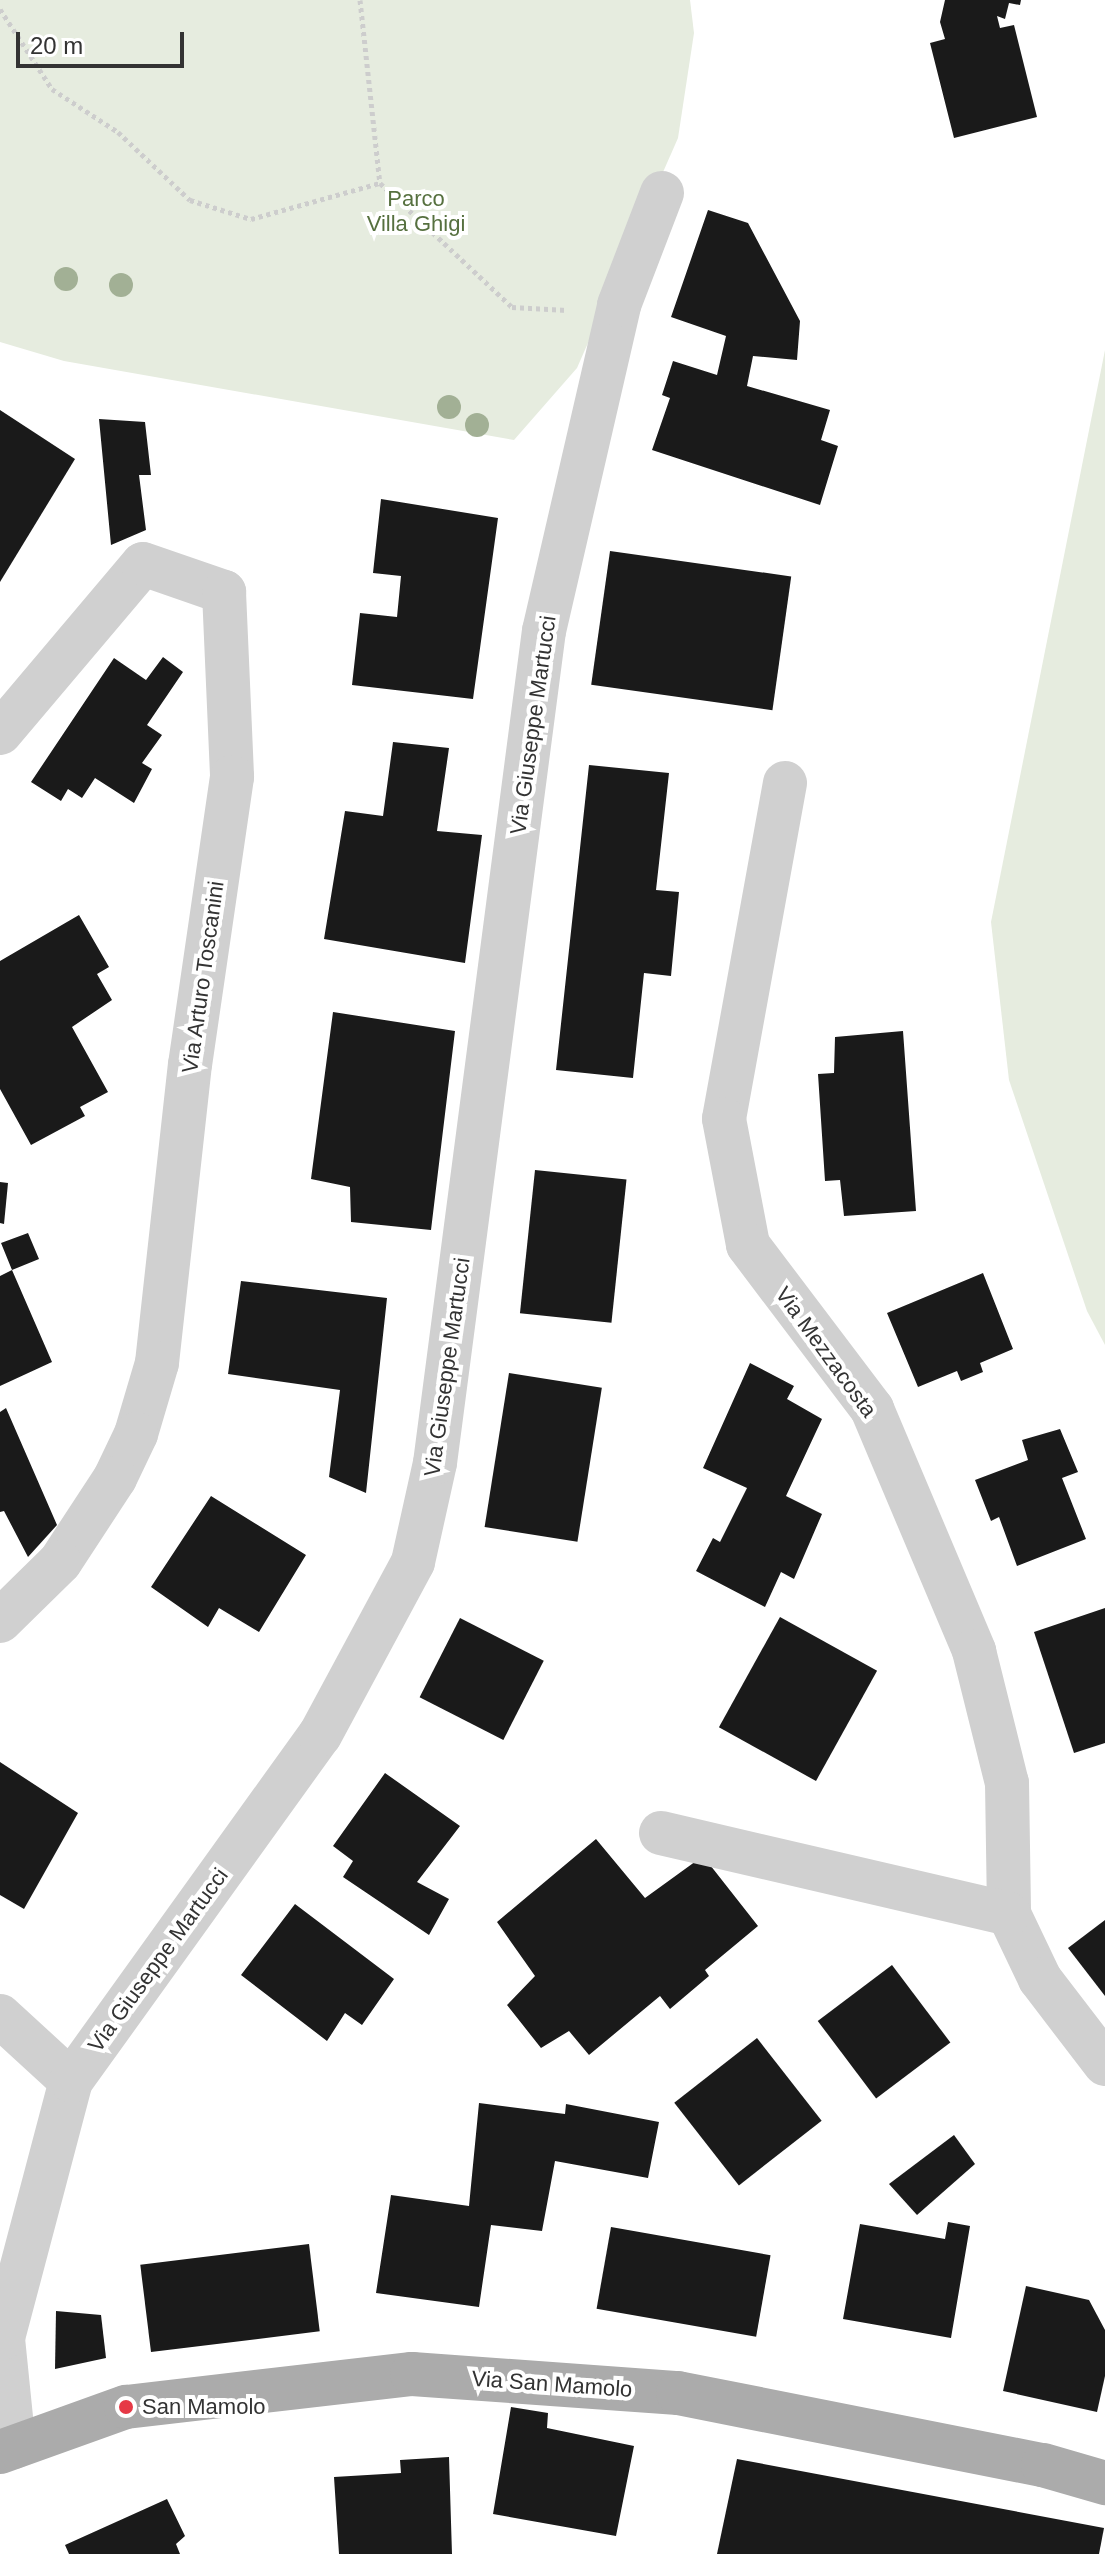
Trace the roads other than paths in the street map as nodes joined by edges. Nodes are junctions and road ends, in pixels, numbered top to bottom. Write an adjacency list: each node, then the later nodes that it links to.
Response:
1 (662, 193): 9 (street, Via Giuseppe Martucci)
2 (0, 733): 4 (street, Via Arturo Toscanini)
3 (785, 783): 6 (street, Via Mezzacosta)
4 (0, 1621)
5 (661, 1833): 6 (street)
6 (1009, 1914): 8 (street, Via Mezzacosta)
7 (0, 2016): 9 (street)
8 (1105, 2064)
9 (71, 2081): 10 (street, Via Giuseppe Martucci)
10 (7, 2450): 11 (main road, Via San Mamolo)
11 (1105, 2483)

